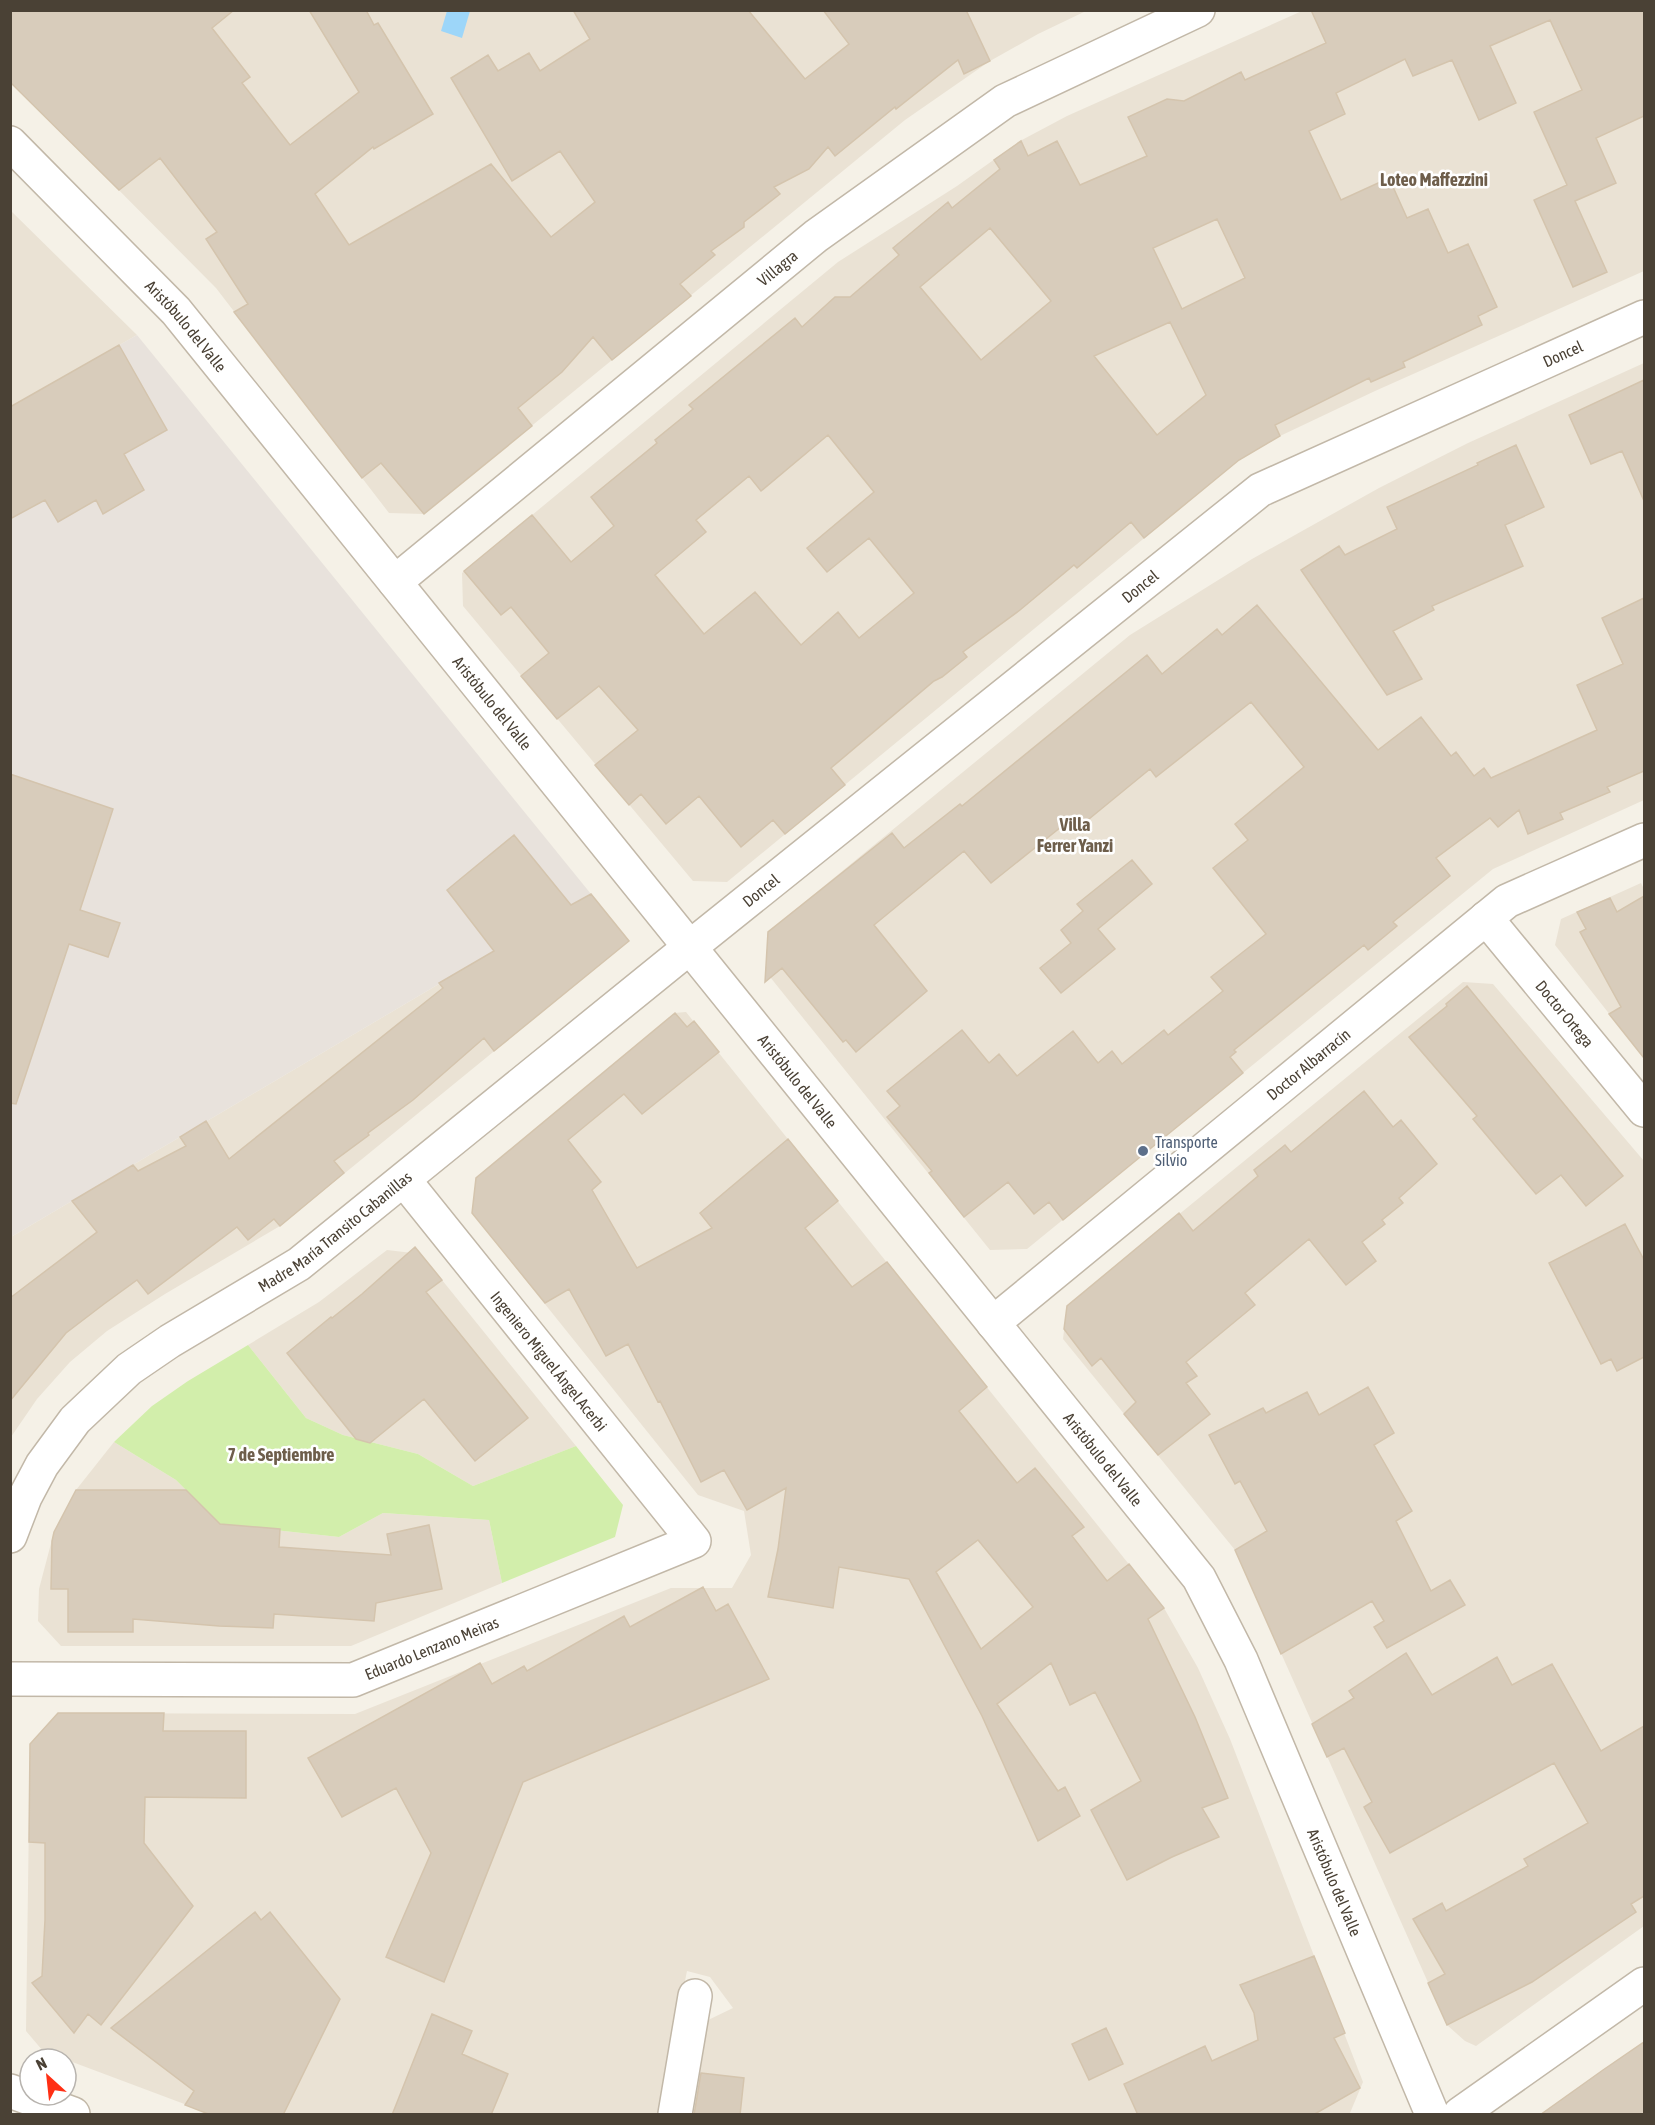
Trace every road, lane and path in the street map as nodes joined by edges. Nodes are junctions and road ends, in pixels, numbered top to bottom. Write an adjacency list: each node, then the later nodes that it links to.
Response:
1 (1198, 10): 4 (street, Villagra)
2 (10, 143): 4 (street, Aristóbulo del Valle)
3 (1644, 317): 7 (street, Doncel)
4 (395, 582): 7 (street, Aristóbulo del Valle)
5 (1644, 840): 6 (street, Doctor Albarracín)
6 (1486, 918): 8 (street, Doctor Ortega); 10 (street, Doctor Albarracín)
7 (690, 947): 9 (street, Madre María Transito Cabanillas); 10 (street, Aristóbulo del Valle)
8 (1644, 1110)
9 (404, 1180): 11 (street, Madre María Transito Cabanillas); 12 (street, Ingeniero Miguel Ángel Acerbi)
10 (993, 1323): 19 (street, Aristóbulo del Valle)
11 (10, 1536)
12 (694, 1541): 13 (street, Eduardo Lenzano Meiras)
13 (10, 1679)
14 (1644, 1984): 20 (street)
15 (694, 1996): 18 (street)
16 (10, 2091): 17 (street)
17 (73, 2115)
18 (675, 2115)
19 (1432, 2115)
20 (1460, 2115)

